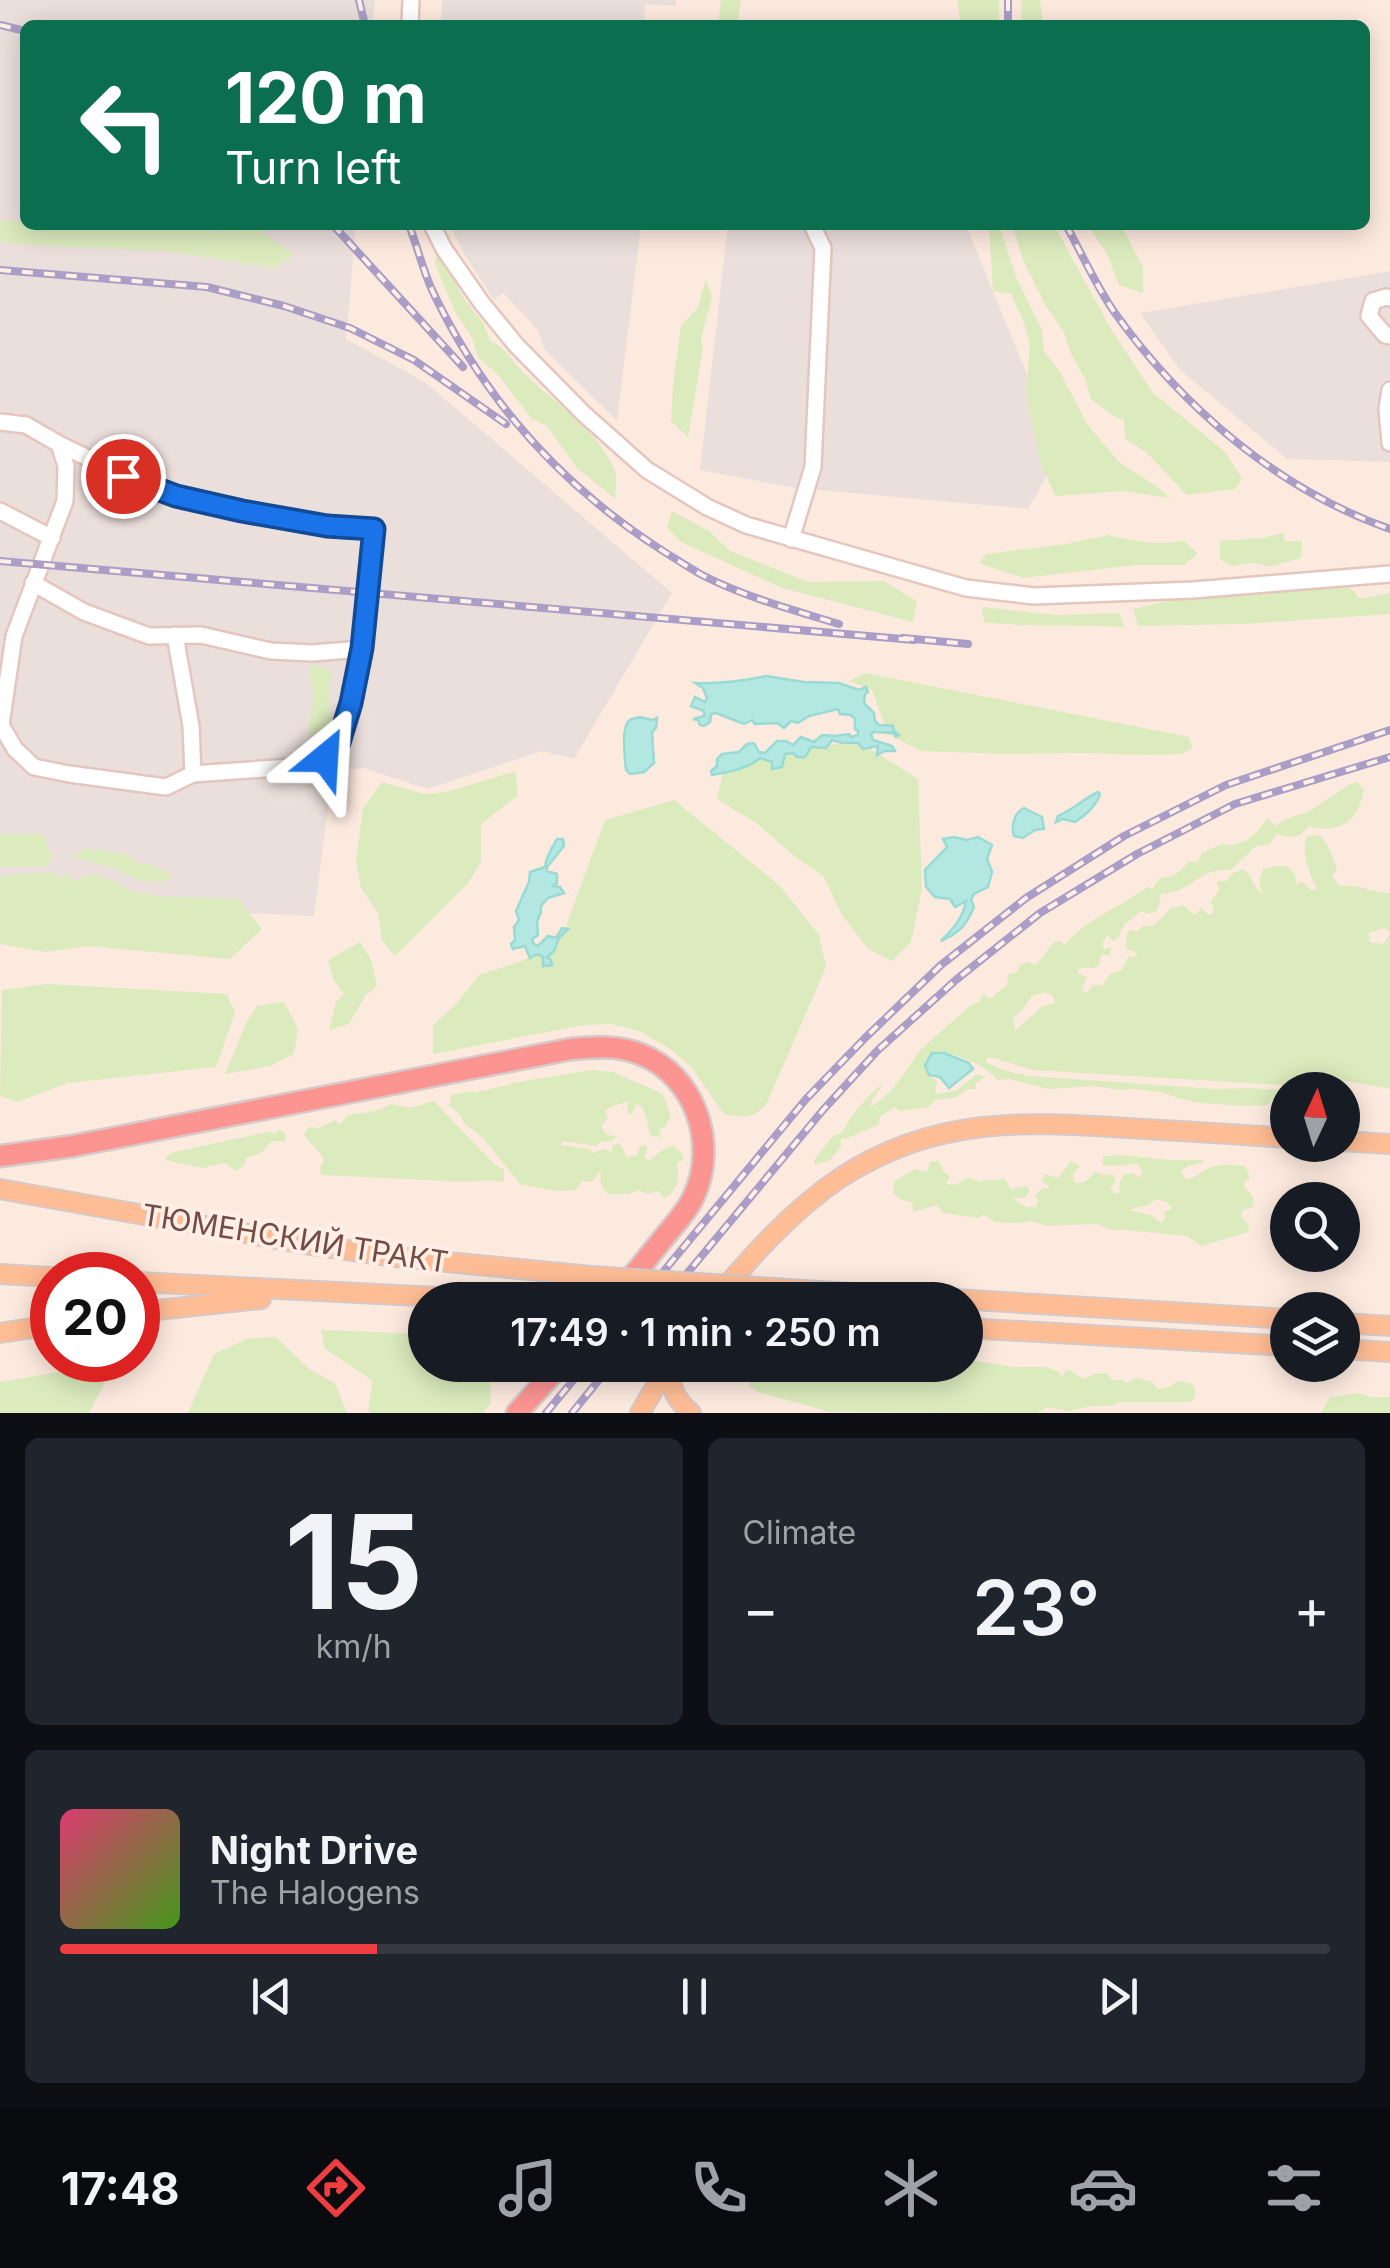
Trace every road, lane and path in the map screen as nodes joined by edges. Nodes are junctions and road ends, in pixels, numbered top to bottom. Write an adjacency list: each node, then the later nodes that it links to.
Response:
1 (435, 230): 11 (street)
2 (814, 230): 11 (street)
3 (1390, 298): 4 (street)
4 (1390, 336)
5 (1390, 390): 7 (street)
6 (0, 422): 8 (street)
7 (1390, 443)
8 (59, 444): 10 (street); 16 (street)
9 (0, 511): 10 (street)
10 (52, 538): 13 (street)
11 (791, 539): 12 (street)
12 (1390, 574)
13 (33, 583): 14 (street); 15 (street)
14 (7, 635): 17 (street)
15 (175, 636): 16 (street); 19 (street)
16 (362, 648): 19 (street)
17 (2, 696): 18 (street)
18 (1, 725): 19 (street)
19 (193, 774)
20 (1270, 1137): 30 (main road)
21 (1360, 1142): 22 (main road)
22 (1390, 1144)
23 (0, 1156): 29 (highway)
24 (0, 1189): 26 (main road, ТЮМЕНСКИЙ ТРАКТ)
25 (0, 1199): 26 (main road)
26 (130, 1214): 35 (main road, ТЮМЕНСКИЙ ТРАКТ, bridge)
27 (0, 1274): 28 (main road)
28 (30, 1276)
29 (628, 1282)
30 (730, 1282)
31 (160, 1283): 32 (main road, ТЮМЕНСКИЙ ТРАКТ)
32 (342, 1294): 33 (main road, ТЮМЕНСКИЙ ТРАКТ); 34 (main road)
33 (408, 1297)
34 (160, 1309)
35 (1270, 1318)
36 (1360, 1324): 37 (main road)
37 (1390, 1326)
38 (30, 1328): 40 (main road)
39 (983, 1329): 41 (main road)
40 (0, 1333)
41 (1270, 1345)
42 (1360, 1351): 43 (main road)
43 (1390, 1352)
44 (545, 1382): 47 (highway)
45 (659, 1382): 48 (main road)
46 (672, 1382): 49 (main road)
47 (518, 1413)
48 (640, 1413)
49 (691, 1413)

